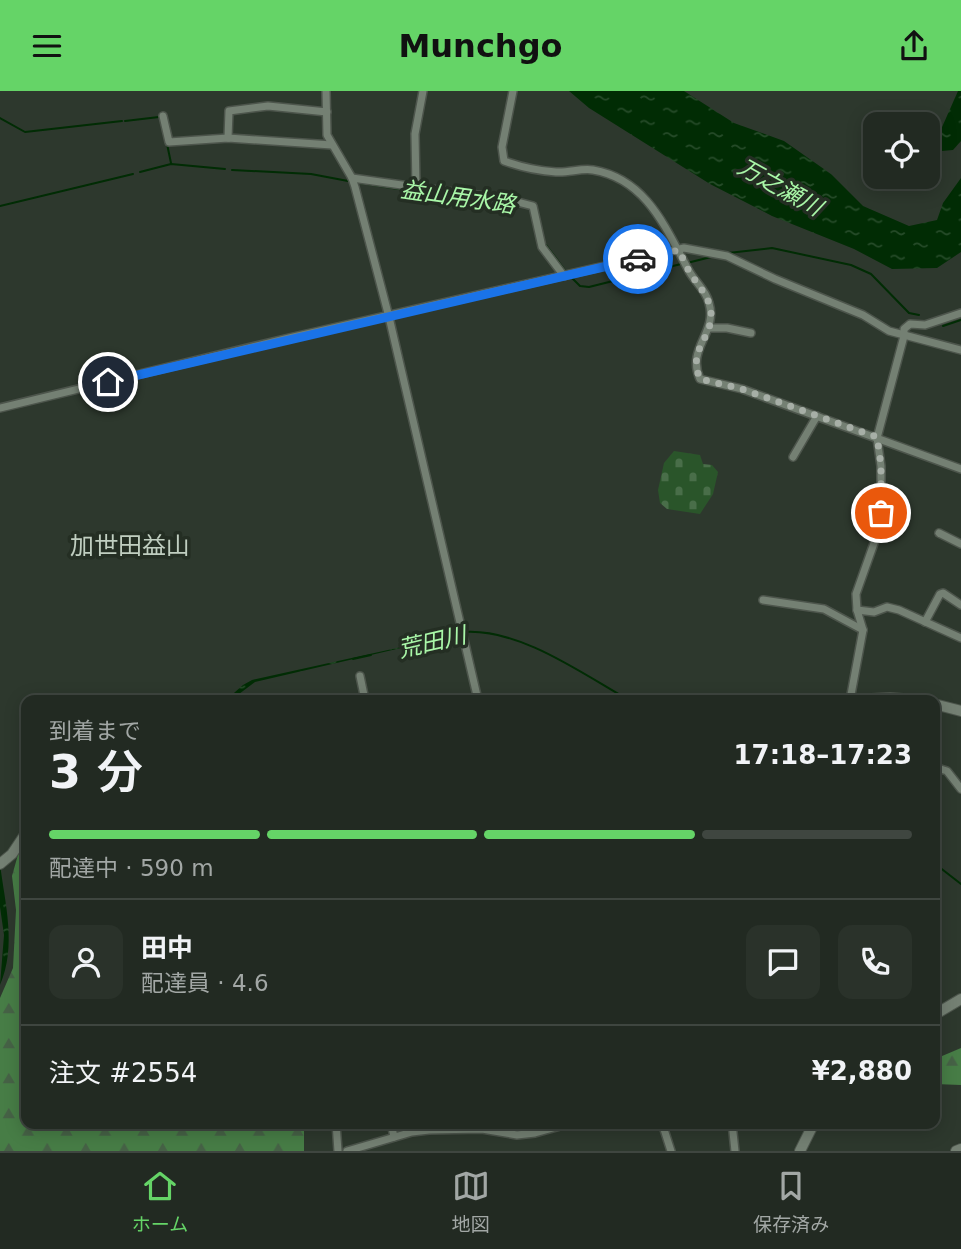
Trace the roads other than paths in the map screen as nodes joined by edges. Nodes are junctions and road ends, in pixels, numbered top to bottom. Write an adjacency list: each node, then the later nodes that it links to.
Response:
1 (326, 91): 4 (street)
2 (423, 91): 9 (street)
3 (513, 91): 10 (street)
4 (327, 112): 6 (street); 7 (street)
5 (163, 116): 6 (street)
6 (228, 138): 7 (street)
7 (332, 145): 8 (street)
8 (352, 178): 9 (street); 13 (street)
9 (416, 187): 11 (street)
10 (679, 250): 11 (street); 14 (street); 16 (street)
11 (568, 275): 13 (street)
12 (961, 313): 16 (street)
13 (389, 317): 18 (street); 33 (street)
14 (709, 328): 15 (street); 19 (street)
15 (751, 333)
16 (904, 336): 17 (street); 20 (street)
17 (961, 349)
18 (0, 408)
19 (817, 416): 20 (street); 21 (street)
20 (877, 437): 22 (street); 27 (street)
21 (793, 457)
22 (961, 469)
23 (939, 533): 24 (street)
24 (961, 544)
25 (763, 600): 29 (street)
26 (961, 605): 28 (street)
27 (857, 610): 28 (street); 29 (street)
28 (925, 622): 30 (street)
29 (863, 631): 34 (street)
30 (961, 638)
31 (360, 676): 32 (street)
32 (364, 695)
33 (477, 695)
34 (853, 695)
35 (940, 706): 36 (street)
36 (961, 711)
37 (940, 769): 38 (street)
38 (961, 789)
39 (21, 840): 40 (street)
40 (1, 864)
41 (961, 999): 42 (street)
42 (940, 1012)
43 (336, 1129): 53 (street)
44 (392, 1129): 51 (street)
45 (442, 1129): 51 (street)
46 (482, 1129): 47 (street)
47 (547, 1129)
48 (664, 1129): 55 (street)
49 (732, 1129): 56 (street)
50 (811, 1129): 57 (street)
51 (394, 1137): 54 (street)
52 (961, 1149): 58 (street)
53 (338, 1151)
54 (347, 1151)
55 (671, 1151)
56 (734, 1151)
57 (800, 1151)
58 (956, 1151)

